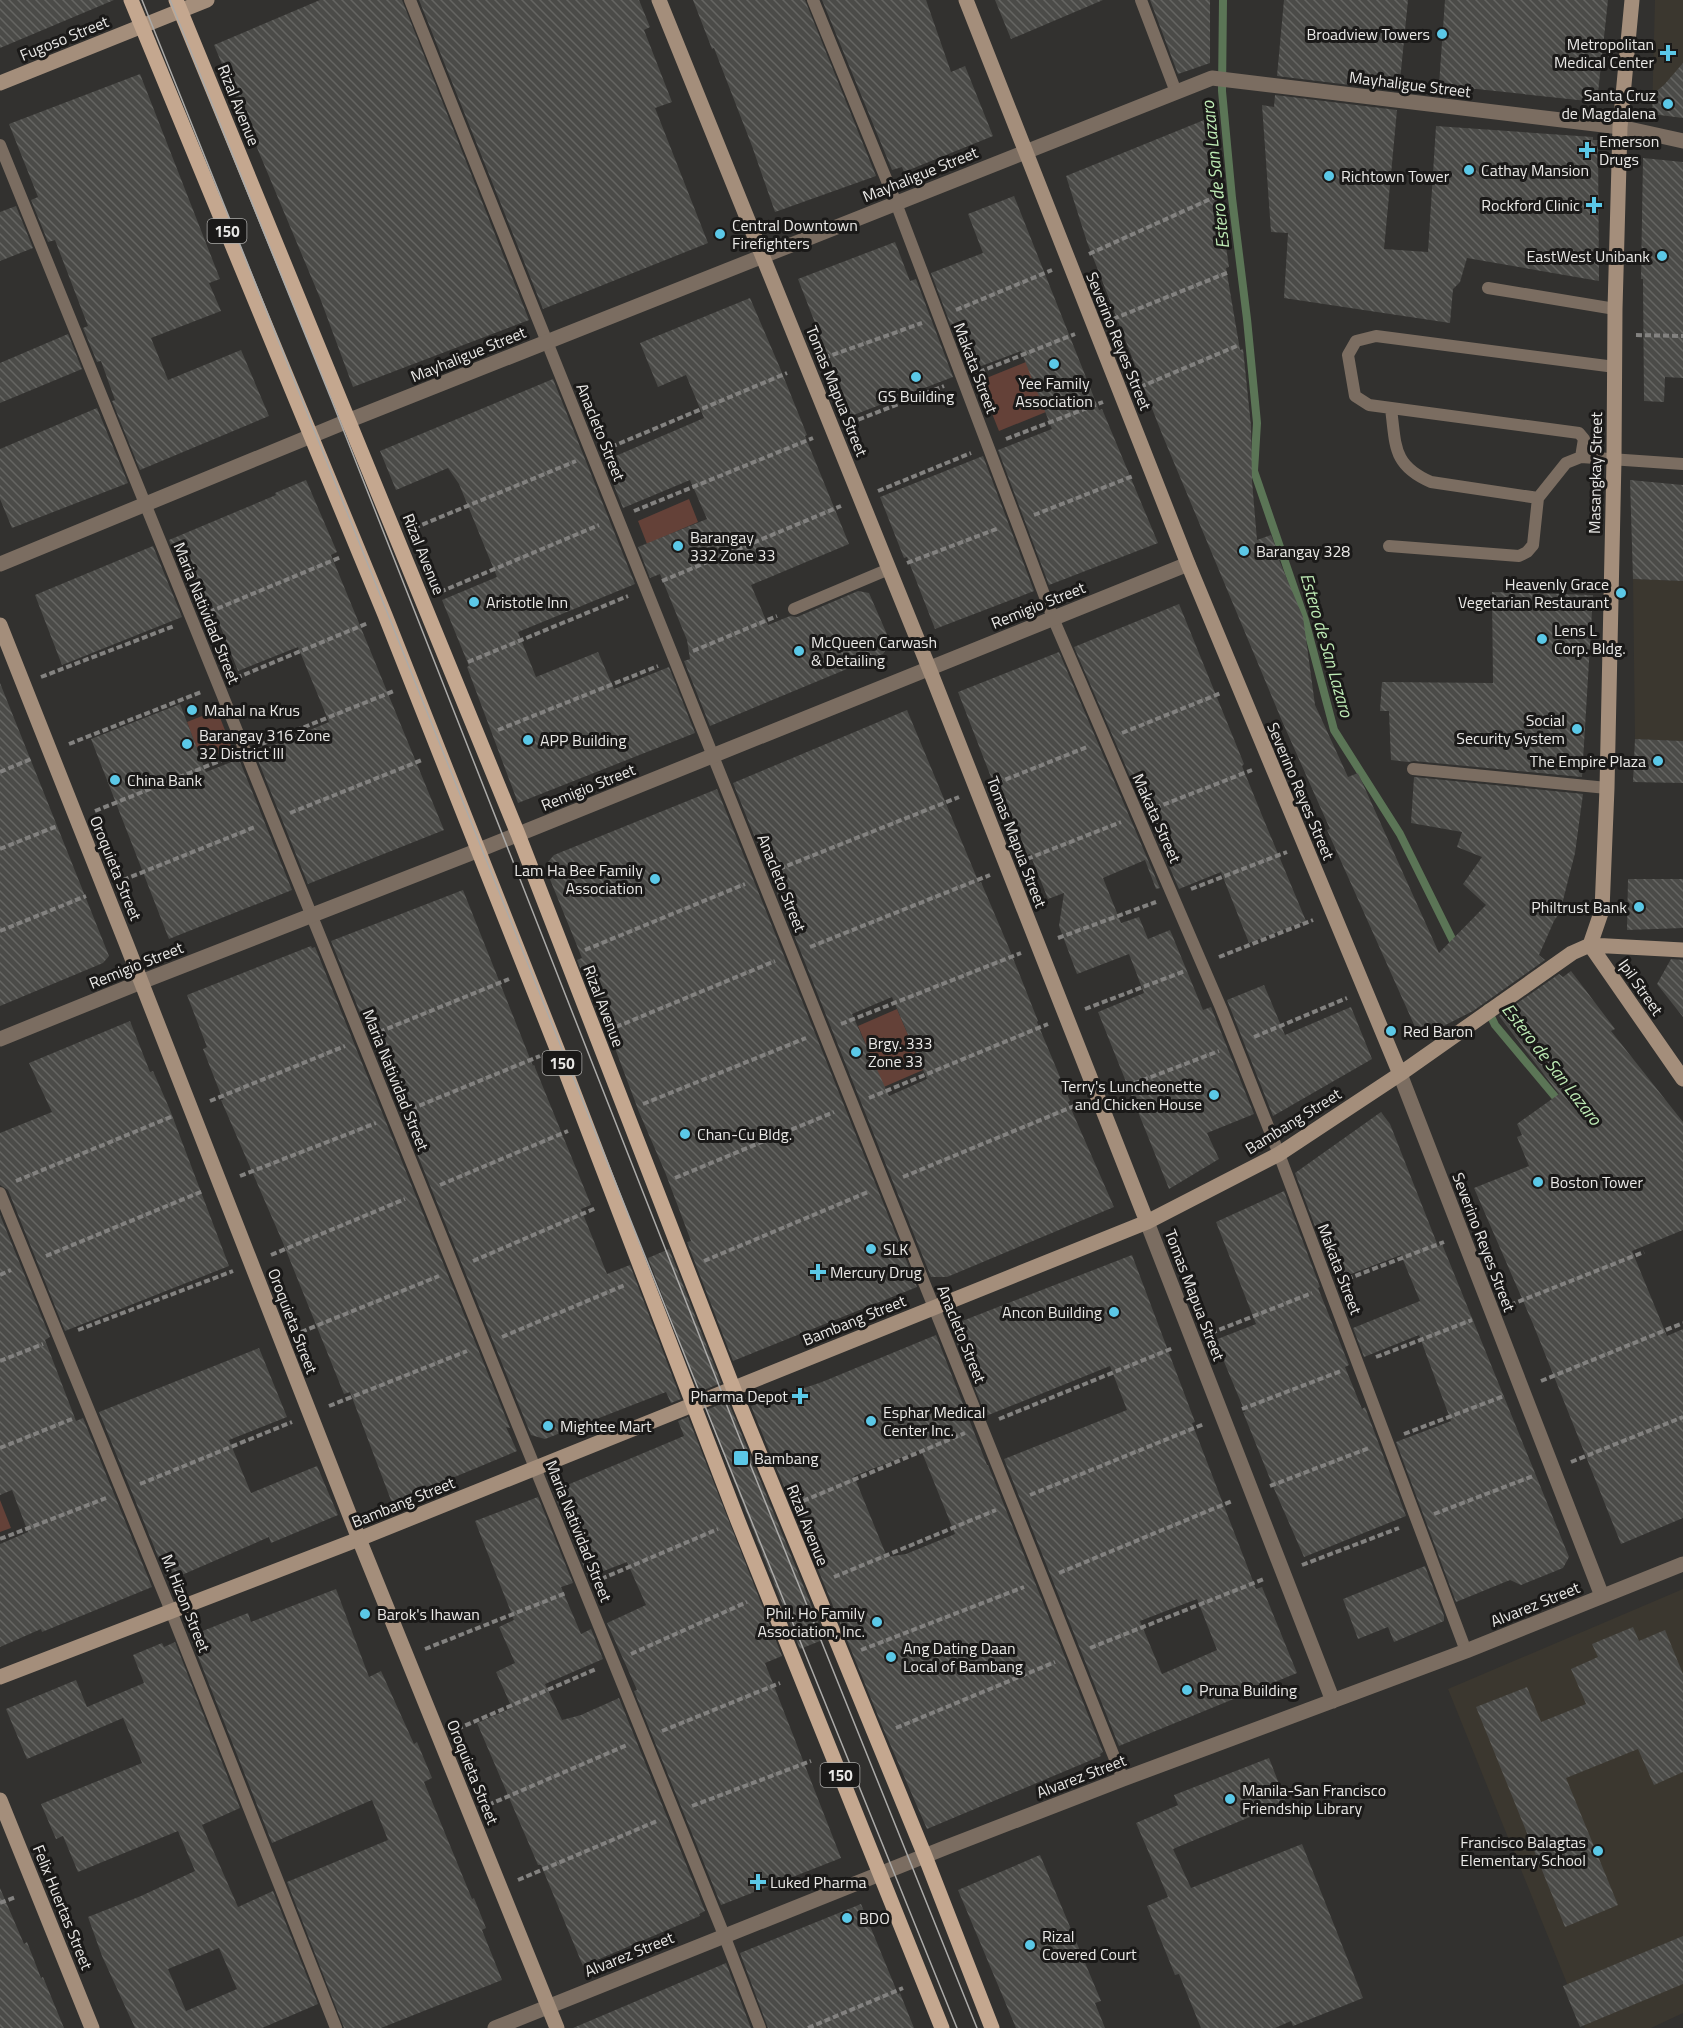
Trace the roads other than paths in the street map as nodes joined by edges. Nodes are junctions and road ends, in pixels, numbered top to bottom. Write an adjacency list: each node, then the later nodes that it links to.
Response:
1 (131, 0): 10 (main road, 150)
2 (207, 0): 9 (street, Fugoso Street)
3 (410, 0): 21 (lane, Anacleto Street)
4 (659, 0): 18 (street, Tomas Mapua Street)
5 (813, 0): 17 (lane, Makata Street)
6 (966, 0): 16 (street, Severino Reyes Street)
7 (1141, 0): 12 (lane)
8 (1632, 0): 13 (street, Masangkay Street)
9 (179, 5): 10 (street, Fugoso Street); 24 (main road, Rizal Avenue / 150)
10 (142, 26): 11 (street, Fugoso Street); 25 (main road, 150)
11 (0, 83)
12 (1176, 92): 13 (street, Mayhaligue Street); 16 (street, Mayhaligue Street)
13 (1620, 127): 14 (street, Mayhaligue Street); 20 (street, Masangkay Street)
14 (1683, 141)
15 (0, 146): 30 (lane, Maria Natividad Street)
16 (1024, 152): 17 (street, Mayhaligue Street); 33 (street, Severino Reyes Street)
17 (896, 203): 18 (street, Mayhaligue Street); 36 (lane, Makata Street)
18 (763, 256): 21 (street, Mayhaligue Street); 34 (street, Tomas Mapua Street)
19 (1488, 288): 20 (lane)
20 (1615, 309): 22 (street, Masangkay Street)
21 (547, 342): 24 (street, Mayhaligue Street); 39 (lane, Anacleto Street)
22 (1615, 367): 23 (lane); 27 (street, Masangkay Street)
23 (1391, 408): 26 (lane); 29 (lane)
24 (350, 420): 25 (street, Mayhaligue Street); 42 (main road, Rizal Avenue / 150)
25 (312, 437): 30 (street, Mayhaligue Street); 43 (main road, 150)
26 (1581, 457): 27 (lane); 29 (lane)
27 (1614, 459): 28 (lane); 41 (street, Masangkay Street)
28 (1683, 464)
29 (1538, 498): 31 (lane)
30 (145, 505): 32 (street, Mayhaligue Street); 44 (lane, Maria Natividad Street)
31 (1389, 546)
32 (0, 564)
33 (1188, 564): 36 (street, Remigio Street); 49 (street, Severino Reyes Street)
34 (889, 569): 35 (lane); 38 (street, Tomas Mapua Street)
35 (794, 609)
36 (1053, 618): 38 (street, Remigio Street); 51 (lane, Makata Street)
37 (0, 625): 47 (street, Oroquieta Street)
38 (929, 668): 39 (street, Remigio Street); 53 (street, Tomas Mapua Street)
39 (713, 756): 42 (street, Remigio Street); 54 (lane, Anacleto Street)
40 (1413, 769): 41 (lane)
41 (1607, 788): 45 (street, Masangkay Street)
42 (518, 834): 43 (street, Remigio Street); 55 (main road, Rizal Avenue / 150)
43 (479, 850): 44 (street, Remigio Street); 56 (main road, 150)
44 (311, 915): 47 (street, Remigio Street); 57 (lane, Maria Natividad Street)
45 (1590, 945): 46 (street); 49 (street, Bambang Street); 50 (street, Ipil Street)
46 (1683, 950)
47 (141, 982): 48 (street, Remigio Street); 58 (street, Oroquieta Street)
48 (0, 1039)
49 (1400, 1074): 51 (street, Bambang Street); 60 (street, Severino Reyes Street)
50 (1683, 1079)
51 (1279, 1155): 53 (street, Bambang Street); 62 (lane, Makata Street)
52 (0, 1193): 61 (lane, M. Hizon Street)
53 (1147, 1222): 54 (street, Bambang Street); 64 (street, Tomas Mapua Street)
54 (934, 1307): 55 (street, Bambang Street); 65 (lane, Anacleto Street)
55 (733, 1388): 56 (street, Bambang Street); 67 (main road, Rizal Avenue / 150)
56 (694, 1403): 57 (street, Bambang Street); 68 (main road, 150)
57 (536, 1468): 58 (street, Bambang Street); 69 (lane, Maria Natividad Street)
58 (358, 1539): 61 (street, Bambang Street); 70 (street, Oroquieta Street)
59 (1683, 1564): 60 (street, Alvarez Street)
60 (1602, 1596): 62 (street, Alvarez Street)
61 (171, 1611): 63 (street, Bambang Street); 72 (lane, M. Hizon Street)
62 (1466, 1651): 64 (street, Alvarez Street)
63 (0, 1677)
64 (1333, 1701): 65 (street, Alvarez Street)
65 (1123, 1779): 67 (street, Alvarez Street)
66 (0, 1800): 71 (street, Felix Huertas Street)
67 (925, 1856): 68 (street, Alvarez Street); 77 (main road, Rizal Avenue / 150)
68 (880, 1874): 69 (street, Alvarez Street); 76 (main road, 150)
69 (724, 1935): 70 (street, Alvarez Street); 75 (lane, Maria Natividad Street)
70 (548, 2006): 73 (street, Alvarez Street); 74 (street, Oroquieta Street)
71 (92, 2028)
72 (336, 2028)
73 (495, 2028)
74 (557, 2028)
75 (760, 2028)
76 (942, 2028)
77 (992, 2028)

